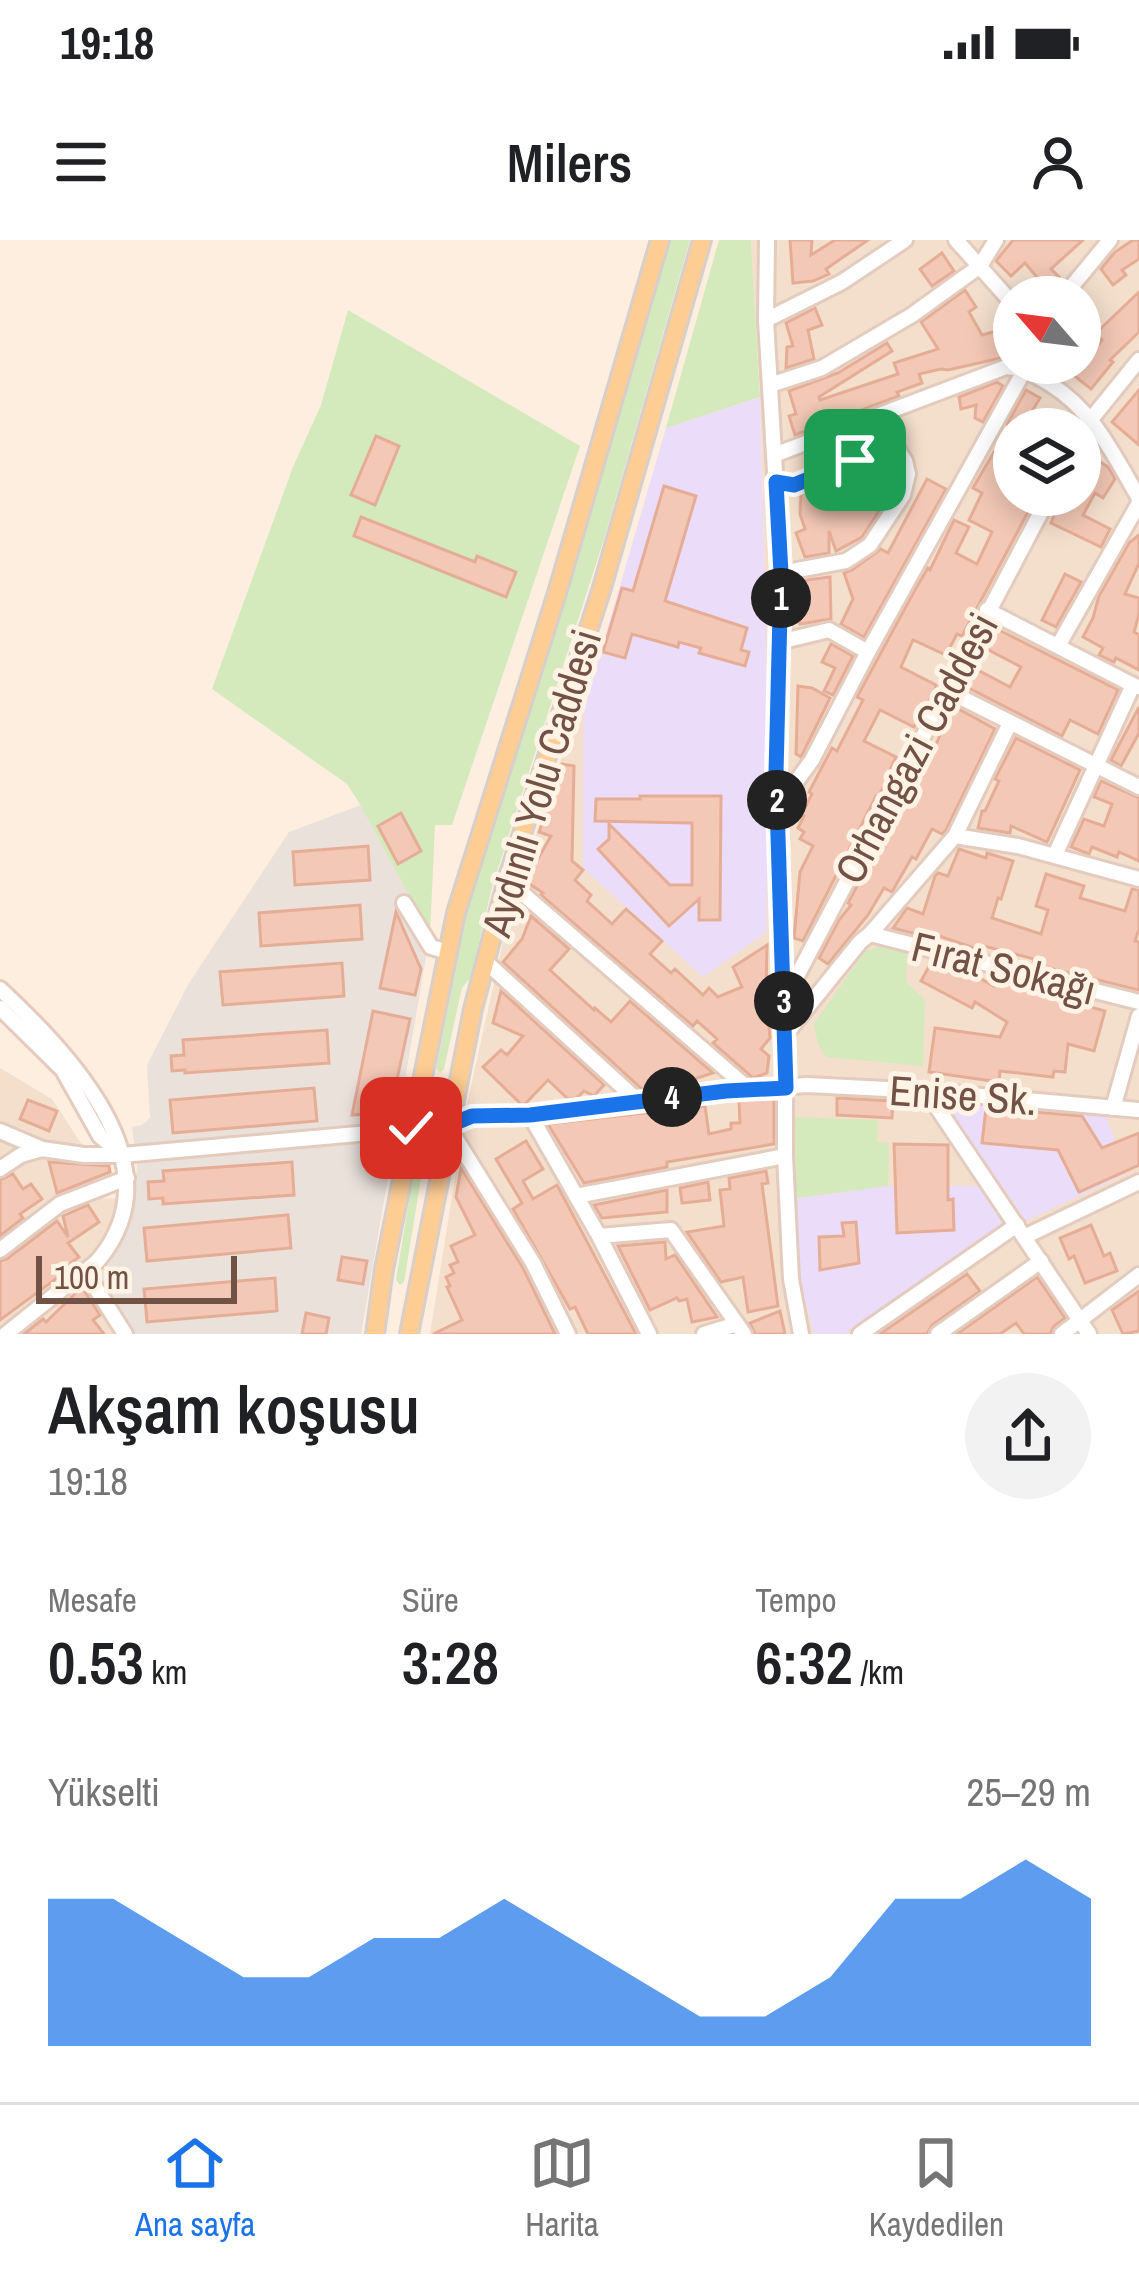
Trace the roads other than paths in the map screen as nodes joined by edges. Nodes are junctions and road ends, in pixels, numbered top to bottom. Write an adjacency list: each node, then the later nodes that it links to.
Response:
1 (660, 240): 42 (main road, Aydınlı Yolu Caddesi)
2 (702, 240): 39 (main road, Aydınlı Yolu Caddesi)
3 (767, 240): 11 (street)
4 (905, 240): 11 (street)
5 (956, 240): 8 (street)
6 (996, 240): 8 (street)
7 (1110, 240): 9 (street)
8 (980, 266): 10 (street); 16 (street)
9 (1080, 276)
10 (993, 281)
11 (766, 320): 16 (street)
12 (1139, 360): 18 (street)
13 (993, 373): 19 (street)
14 (1013, 384): 29 (street)
15 (1049, 384): 17 (street)
16 (770, 385): 21 (street)
17 (1080, 408)
18 (1099, 408)
19 (881, 423): 21 (street); 22 (street); 25 (street)
20 (1101, 435): 23 (street)
21 (774, 455): 22 (street)
22 (776, 482): 25 (street)
23 (1139, 501): 28 (street)
24 (1038, 516): 26 (street, Orhangazi Caddesi)
25 (781, 573): 27 (street)
26 (987, 610): 28 (street); 31 (street, Orhangazi Caddesi)
27 (779, 642): 29 (street); 35 (street)
28 (1058, 646): 30 (street)
29 (868, 652): 35 (street)
30 (1136, 687): 33 (street)
31 (946, 690): 32 (street); 45 (street, Orhangazi Caddesi)
32 (1010, 723): 33 (street); 36 (street)
33 (1094, 765): 34 (street); 37 (street)
34 (1139, 788)
35 (777, 808): 45 (street)
36 (955, 836): 37 (street); 41 (street)
37 (1055, 855): 38 (street)
38 (1139, 878)
39 (507, 880): 43 (main road, Aydınlı Yolu Caddesi); 51 (street)
40 (404, 903): 42 (street)
41 (870, 934): 46 (street, Fırat Sokağı); 49 (street)
42 (448, 952): 58 (main road, Aydınlı Yolu Caddesi)
43 (485, 961): 53 (street); 57 (main road, Aydınlı Yolu Caddesi)
44 (0, 989): 61 (street)
45 (784, 1002): 49 (street)
46 (1139, 1002)
47 (0, 1008): 61 (street)
48 (1139, 1016): 54 (street)
49 (785, 1035): 50 (street)
50 (786, 1088): 51 (street, Enise Sk.); 52 (street, Enise Sk.); 62 (street)
51 (751, 1091): 53 (street, Enise Sk.)
52 (926, 1091): 54 (street, Enise Sk.); 67 (street)
53 (638, 1101): 56 (street, Enise Sk.)
54 (1113, 1108): 55 (street, Enise Sk.)
55 (1139, 1110)
56 (530, 1115): 57 (street, Enise Sk.); 66 (street)
57 (448, 1126): 58 (street, Enise Sk.); 74 (main road, Aydınlı Yolu Caddesi); 81 (street)
58 (411, 1128): 61 (street, Enise Sk.); 73 (main road, Aydınlı Yolu Caddesi)
59 (0, 1131): 60 (street)
60 (41, 1149): 61 (street, Enise Sk.); 63 (street)
61 (122, 1155): 64 (street)
62 (785, 1156): 66 (street); 84 (street)
63 (0, 1169)
64 (127, 1178): 69 (street); 71 (street)
65 (1139, 1182): 67 (street)
66 (576, 1196): 68 (street)
67 (1020, 1231): 70 (street); 85 (street)
68 (599, 1236): 76 (street); 82 (street)
69 (0, 1250)
70 (1041, 1261): 75 (street); 86 (street)
71 (85, 1271): 78 (street); 79 (street)
72 (1139, 1275): 75 (street)
73 (382, 1281): 74 (main road); 77 (main road, Aydınlı Yolu Caddesi)
74 (419, 1282): 80 (main road, Aydınlı Yolu Caddesi)
75 (1085, 1327): 87 (street)
76 (740, 1329): 83 (street)
77 (375, 1331): 80 (main road)
78 (6, 1334)
79 (125, 1334)
80 (409, 1334)
81 (568, 1334)
82 (649, 1334)
83 (704, 1334)
84 (800, 1334)
85 (860, 1334)
86 (938, 1334)
87 (1062, 1334)

